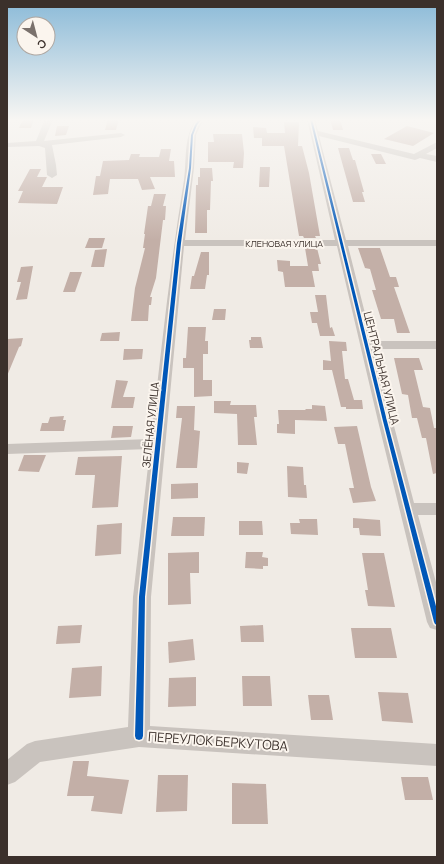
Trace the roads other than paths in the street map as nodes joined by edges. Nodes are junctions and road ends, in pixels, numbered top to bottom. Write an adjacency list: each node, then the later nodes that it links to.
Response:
1 (51, 159): 4 (street)
2 (191, 159): 5 (street, ЗЕЛЁНАЯ УЛИЦА)
3 (321, 159): 6 (street, ЦЕНТРАЛЬНАЯ УЛИЦА)
4 (52, 175)
5 (179, 243): 6 (street, КЛЕНОВАЯ УЛИЦА); 10 (street, ЗЕЛЁНАЯ УЛИЦА)
6 (341, 243): 7 (street, КЛЕНОВАЯ УЛИЦА); 8 (street, ЦЕНТРАЛЬНАЯ УЛИЦА)
7 (437, 243)
8 (366, 345): 9 (street); 12 (street, ЦЕНТРАЛЬНАЯ УЛИЦА)
9 (437, 345)
10 (158, 444): 11 (street); 15 (street, ЗЕЛЁНАЯ УЛИЦА)
11 (7, 449)
12 (408, 509): 13 (street); 14 (street, ЦЕНТРАЛЬНАЯ УЛИЦА)
13 (437, 509)
14 (437, 622)
15 (139, 736): 16 (street, ПЕРЕУЛОК БЕРКУТОВА); 17 (street, ПЕРЕУЛОК БЕРКУТОВА)
16 (437, 755)
17 (7, 774)

